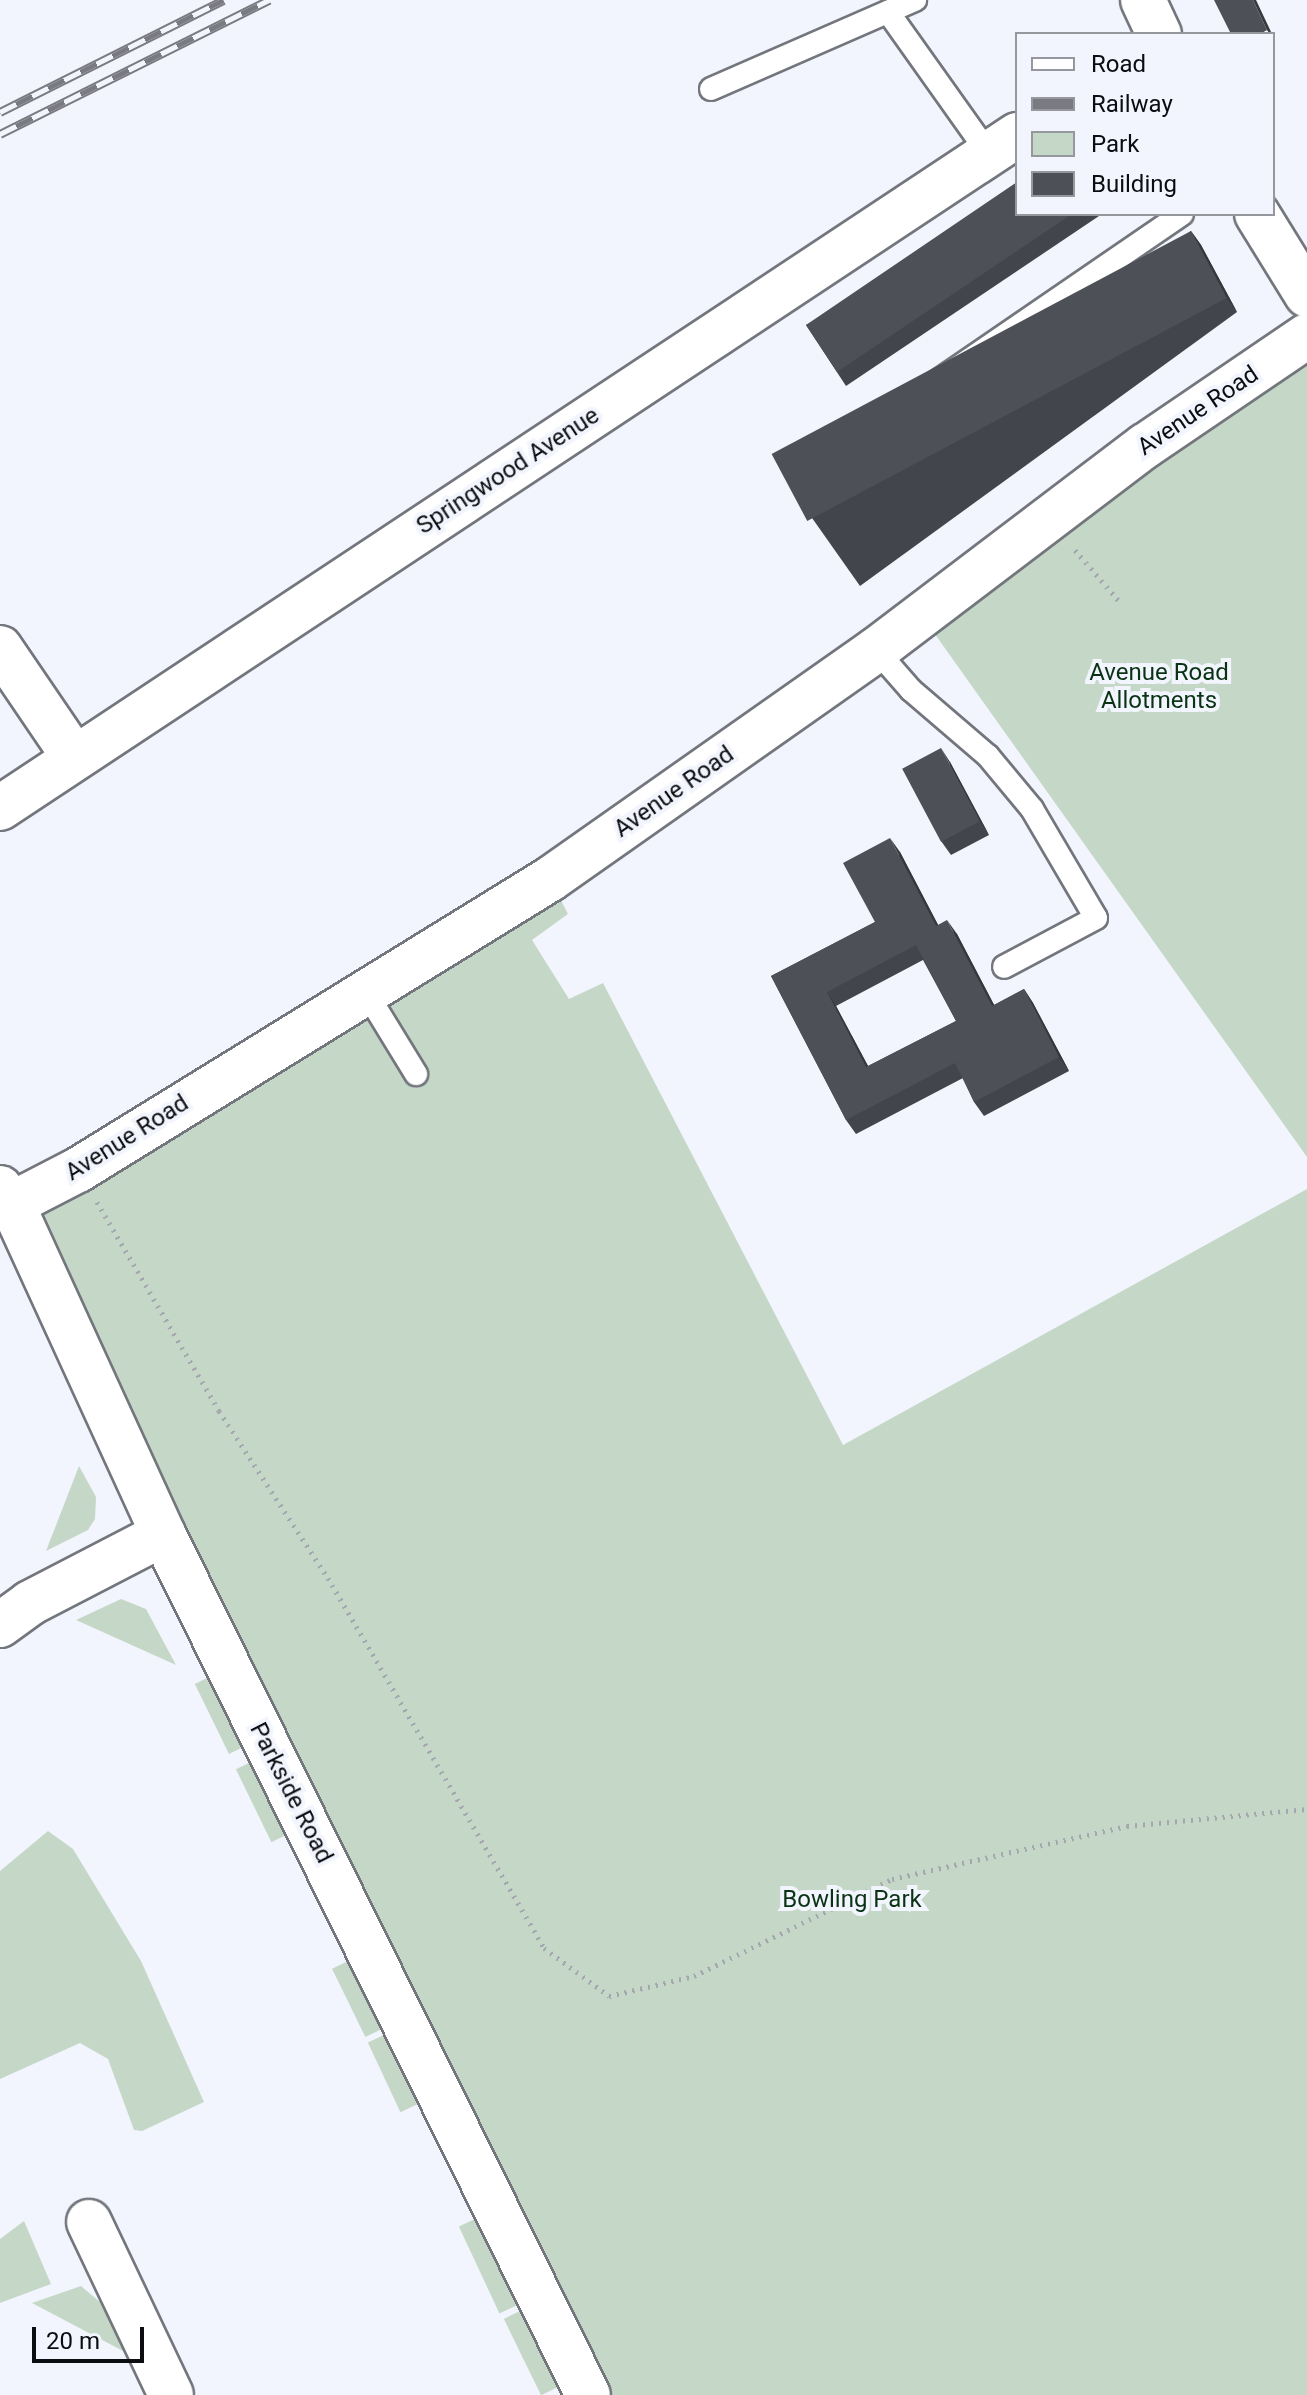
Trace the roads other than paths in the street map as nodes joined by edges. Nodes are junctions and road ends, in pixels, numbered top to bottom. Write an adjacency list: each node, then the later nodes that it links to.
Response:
1 (915, 0): 3 (lane)
2 (1143, 0): 4 (street)
3 (888, 12): 5 (lane); 6 (lane)
4 (1158, 32)
5 (711, 89)
6 (1003, 144): 14 (street, Springwood Avenue)
7 (1179, 216): 11 (lane)
8 (1258, 216): 9 (street)
9 (1307, 295)
10 (1307, 336): 13 (street, Avenue Road)
11 (865, 431)
12 (0, 648): 14 (street)
13 (876, 650): 16 (lane); 17 (street, Avenue Road)
14 (74, 757): 15 (street, Springwood Avenue)
15 (0, 808)
16 (1004, 967)
17 (367, 994): 18 (lane); 19 (street, Avenue Road)
18 (416, 1074)
19 (6, 1196): 20 (street, Parkside Road)
20 (163, 1534): 21 (street); 24 (street, Parkside Road)
21 (0, 1625)
22 (89, 2222): 23 (street)
23 (171, 2395)
24 (588, 2395)

